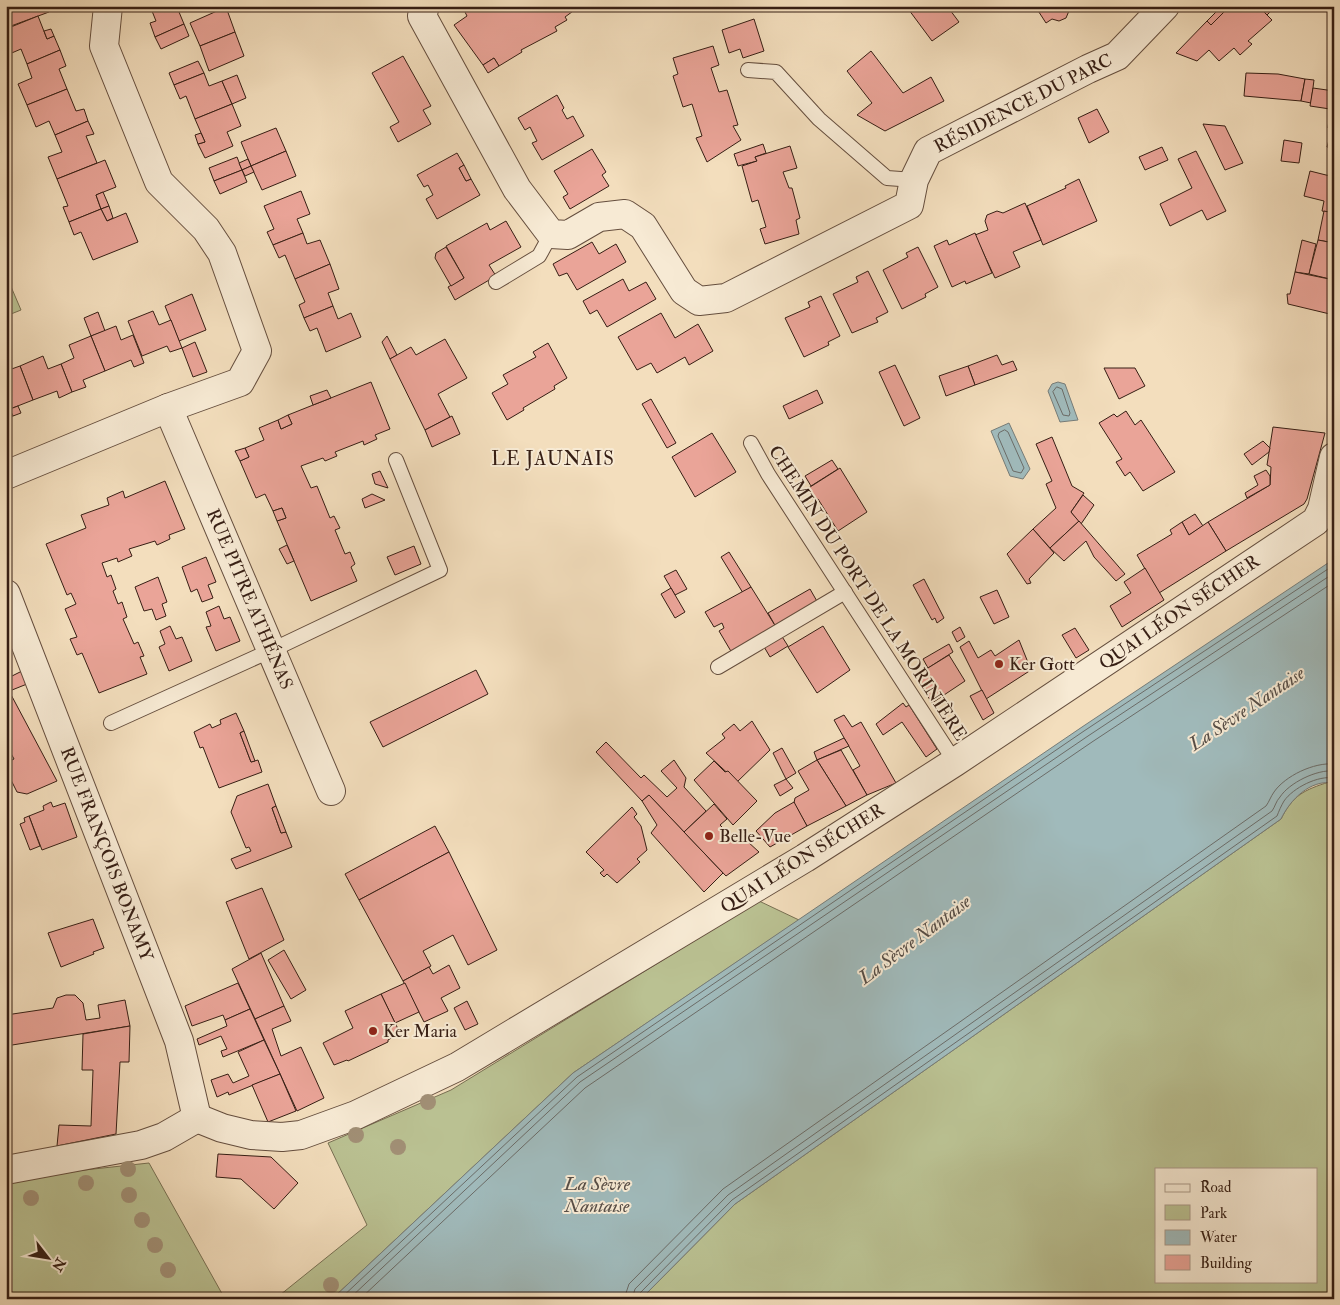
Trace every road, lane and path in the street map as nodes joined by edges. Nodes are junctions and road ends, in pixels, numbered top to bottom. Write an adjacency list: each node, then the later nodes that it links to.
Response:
1 (108, 6): 8 (street)
2 (425, 6): 6 (street)
3 (1162, 7): 5 (street, RÉSIDENCE DU PARC)
4 (748, 70): 5 (lane)
5 (911, 192): 6 (street)
6 (551, 234): 7 (lane)
7 (496, 282)
8 (168, 408): 12 (street); 15 (street, RUE PITRE ATHÉNAS)
9 (751, 443): 13 (lane, CHEMIN DU PORT DE LA MORINIÈRE)
10 (1334, 457): 18 (street, QUAI LÉON SÉCHER)
11 (396, 460): 15 (lane)
12 (6, 475)
13 (845, 592): 16 (lane); 18 (lane, CHEMIN DU PORT DE LA MORINIÈRE)
14 (6, 594): 20 (street, RUE FRANÇOIS BONAMY)
15 (272, 650): 17 (lane); 19 (street, RUE PITRE ATHÉNAS)
16 (718, 666)
17 (111, 722)
18 (955, 762): 20 (street, QUAI LÉON SÉCHER)
19 (331, 791)
20 (197, 1118): 21 (street)
21 (6, 1170)

